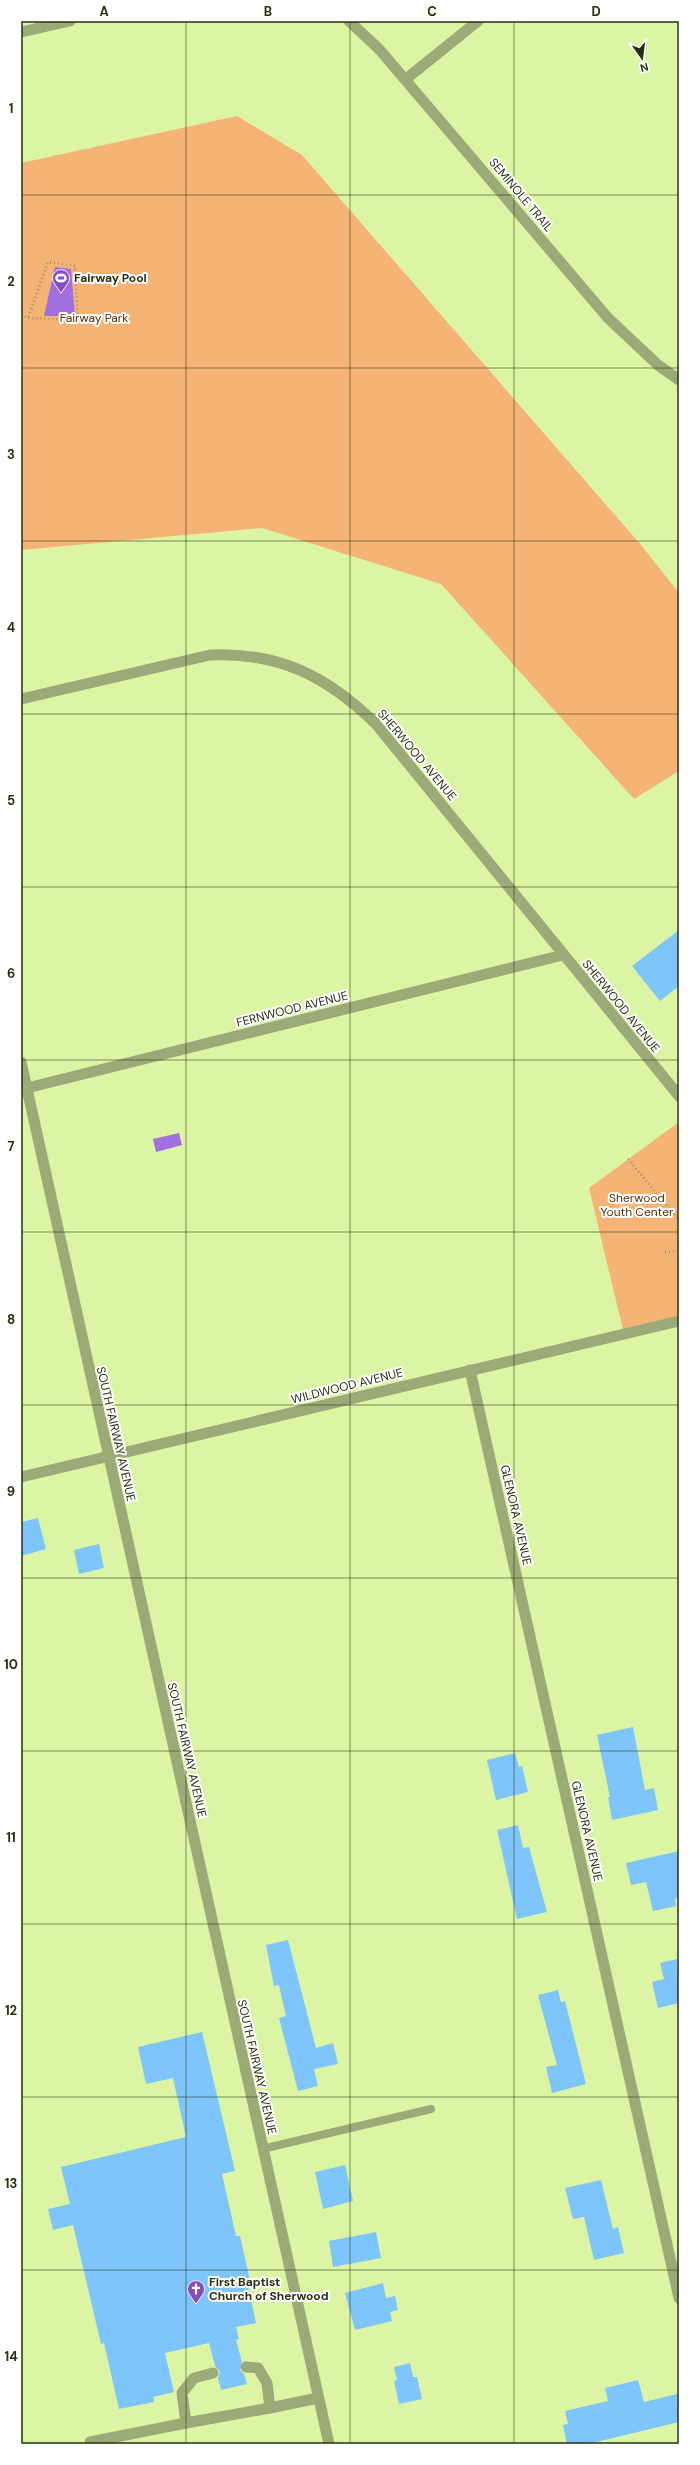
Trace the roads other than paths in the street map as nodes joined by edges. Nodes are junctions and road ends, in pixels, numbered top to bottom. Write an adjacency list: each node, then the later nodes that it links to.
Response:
1 (70, 21): 4 (street)
2 (349, 21): 5 (street, SEMINOLE TRAIL)
3 (478, 21): 5 (street)
4 (21, 32)
5 (406, 79): 6 (street, SEMINOLE TRAIL)
6 (679, 380)
7 (21, 699): 8 (street, SHERWOOD AVENUE)
8 (562, 955): 10 (street, FERNWOOD AVENUE); 11 (street, SHERWOOD AVENUE)
9 (21, 1062): 10 (street, SOUTH FAIRWAY AVENUE)
10 (27, 1088): 14 (street, SOUTH FAIRWAY AVENUE)
11 (679, 1096)
12 (679, 1321): 13 (street, WILDWOOD AVENUE)
13 (470, 1370): 14 (street, WILDWOOD AVENUE); 18 (street, GLENORA AVENUE)
14 (108, 1457): 15 (street, WILDWOOD AVENUE); 17 (street, SOUTH FAIRWAY AVENUE)
15 (21, 1478)
16 (431, 2109): 17 (lane)
17 (262, 2149): 21 (street, SOUTH FAIRWAY AVENUE)
18 (679, 2298)
19 (246, 2367): 22 (street)
20 (213, 2373): 23 (street)
21 (318, 2398): 22 (street); 25 (street, SOUTH FAIRWAY AVENUE)
22 (270, 2408): 23 (street)
23 (186, 2423): 24 (street)
24 (91, 2444)
25 (329, 2444)

